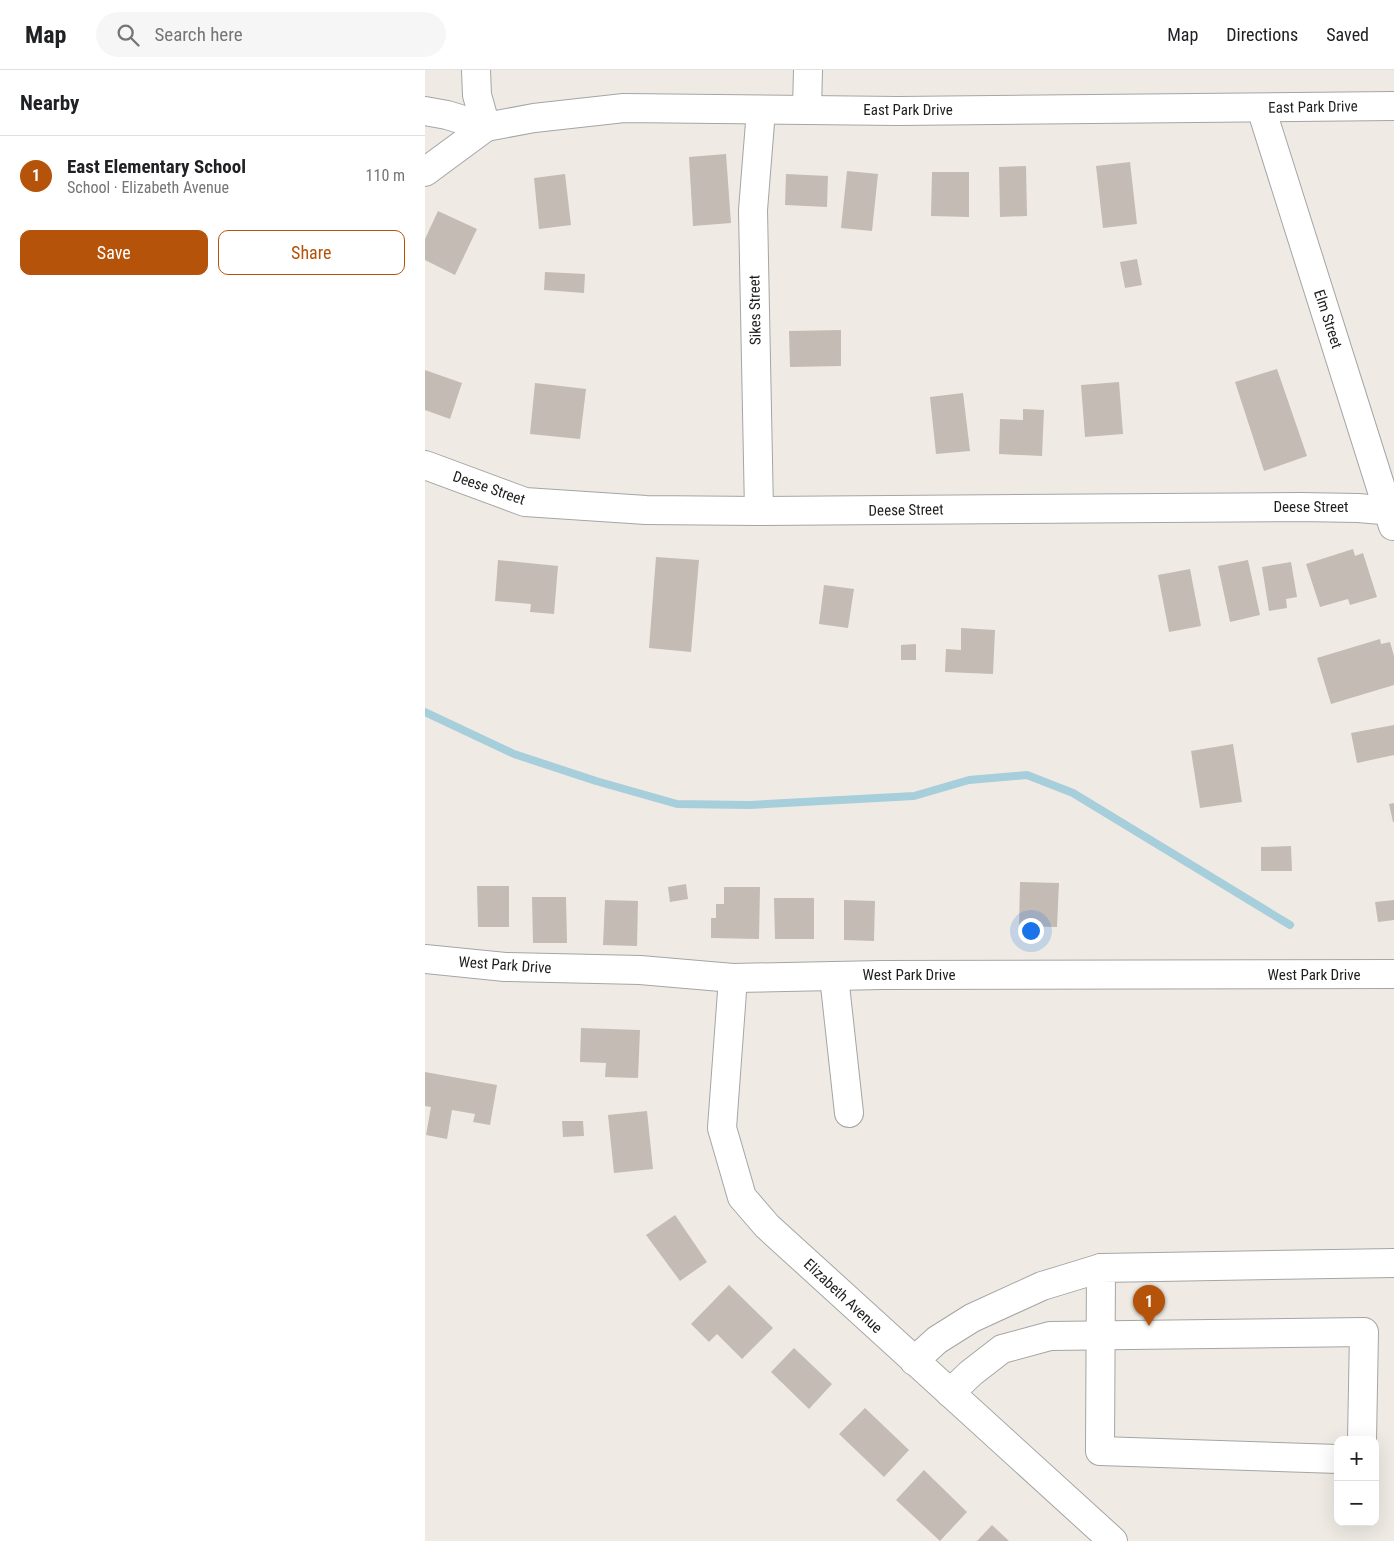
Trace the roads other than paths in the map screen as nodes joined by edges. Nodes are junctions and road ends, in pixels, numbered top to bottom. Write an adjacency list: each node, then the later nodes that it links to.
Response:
1 (476, 70): 8 (street)
2 (808, 70): 5 (street)
3 (1394, 106): 4 (street, East Park Drive)
4 (1261, 108): 5 (street, East Park Drive); 12 (street, Elm Street)
5 (807, 109): 6 (street, East Park Drive)
6 (761, 110): 8 (street, East Park Drive); 11 (street, Sikes Street)
7 (425, 111): 8 (street, East Park Drive)
8 (486, 126): 9 (street)
9 (425, 172)
10 (425, 465): 11 (street, Deese Street)
11 (759, 512): 12 (street, Deese Street)
12 (1392, 517)
13 (425, 959): 16 (street, West Park Drive)
14 (1394, 974): 15 (street, West Park Drive)
15 (834, 976): 16 (street, West Park Drive); 17 (street)
16 (733, 978): 21 (street, Elizabeth Avenue)
17 (849, 1113)
18 (1394, 1263): 19 (street)
19 (1101, 1268): 20 (street); 21 (street)
20 (1100, 1334): 22 (street); 23 (street); 24 (street)
21 (914, 1361): 22 (street, Elizabeth Avenue)
22 (949, 1393): 25 (street, Elizabeth Avenue)
23 (1362, 1436)
24 (1334, 1459)
25 (1113, 1541)

